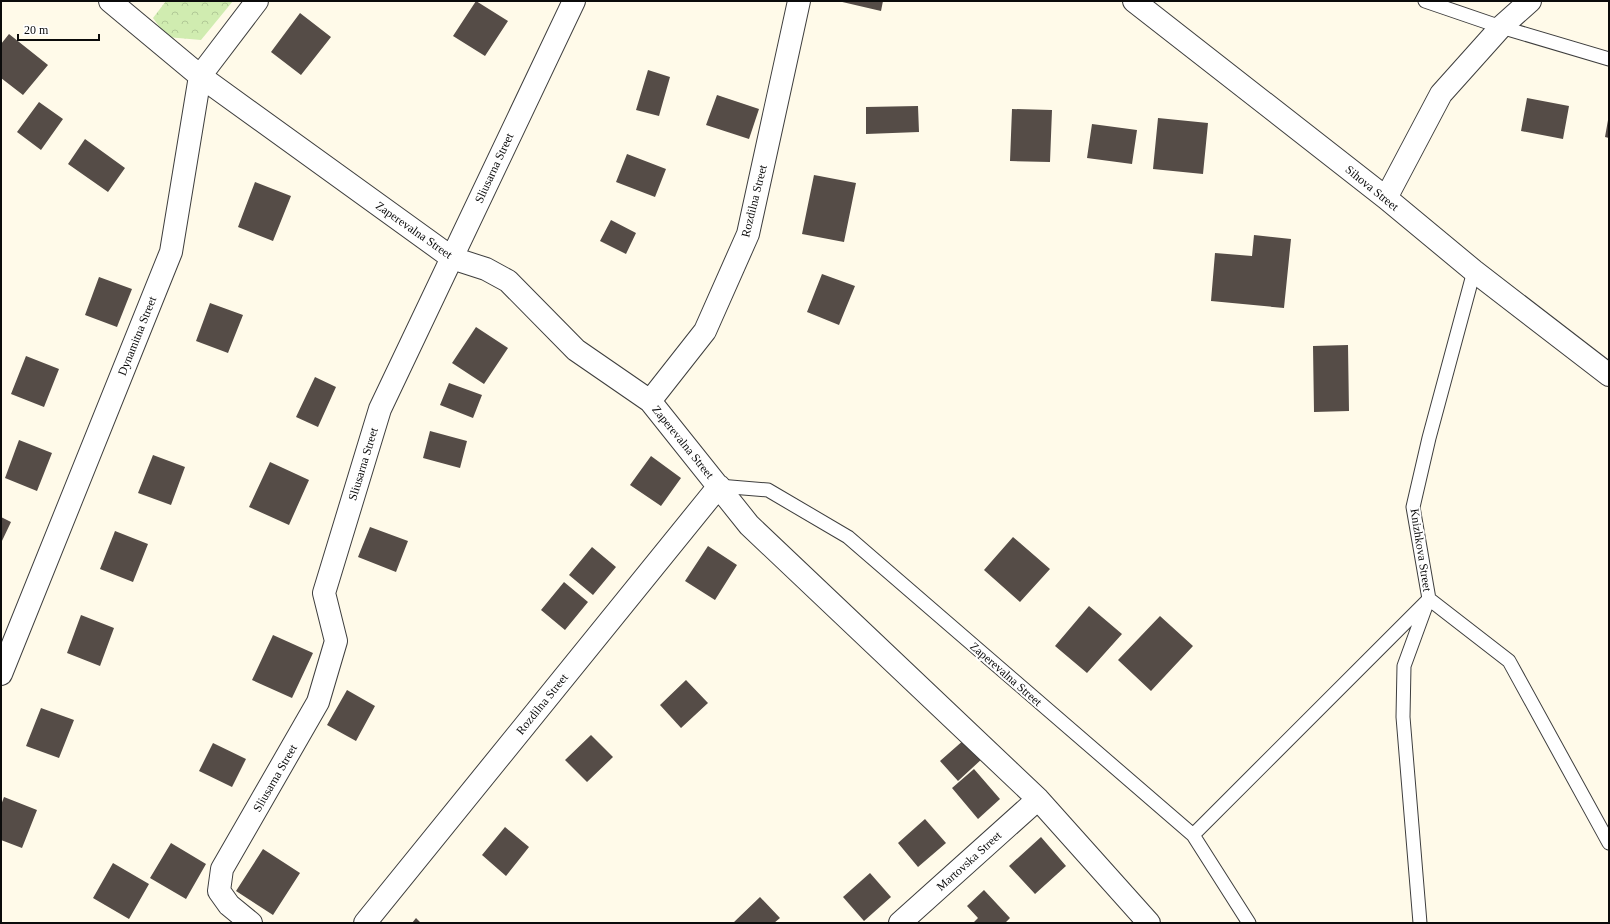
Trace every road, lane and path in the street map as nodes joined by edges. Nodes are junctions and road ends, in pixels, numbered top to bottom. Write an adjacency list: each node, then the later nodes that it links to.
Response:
1 (110, 1): 10 (street, Zaperevalna Street)
2 (257, 1): 10 (street, Dynamitna Street)
3 (574, 1): 12 (street, Sliusarna Street)
4 (799, 1): 15 (street, Rozdilna Street)
5 (1134, 1): 11 (street, Sihova Street)
6 (1425, 1): 8 (lane)
7 (1530, 1): 8 (street)
8 (1501, 27): 9 (lane); 11 (street)
9 (1609, 59)
10 (200, 76): 12 (street, Zaperevalna Street); 18 (street, Dynamitna Street)
11 (1386, 198): 13 (street, Sihova Street)
12 (452, 258): 15 (street, Zaperevalna Street); 22 (street, Sliusarna Street)
13 (1474, 271): 14 (street, Sihova Street); 17 (lane, Knizhkova Street)
14 (1609, 375)
15 (650, 401): 16 (street, Zaperevalna Street)
16 (719, 486): 19 (street, Zaperevalna Street); 20 (lane, Zaperevalna Street); 23 (street, Rozdilna Street)
17 (1429, 599): 20 (lane); 21 (lane, Knizhkova Street); 27 (lane)
18 (1, 674)
19 (1038, 799): 24 (street, Martovska Street); 25 (street, Zaperevalna Street)
20 (1193, 835): 26 (lane, Zaperevalna Street)
21 (1609, 843)
22 (251, 923)
23 (365, 923)
24 (900, 923)
25 (1149, 923)
26 (1249, 923)
27 (1420, 923)

